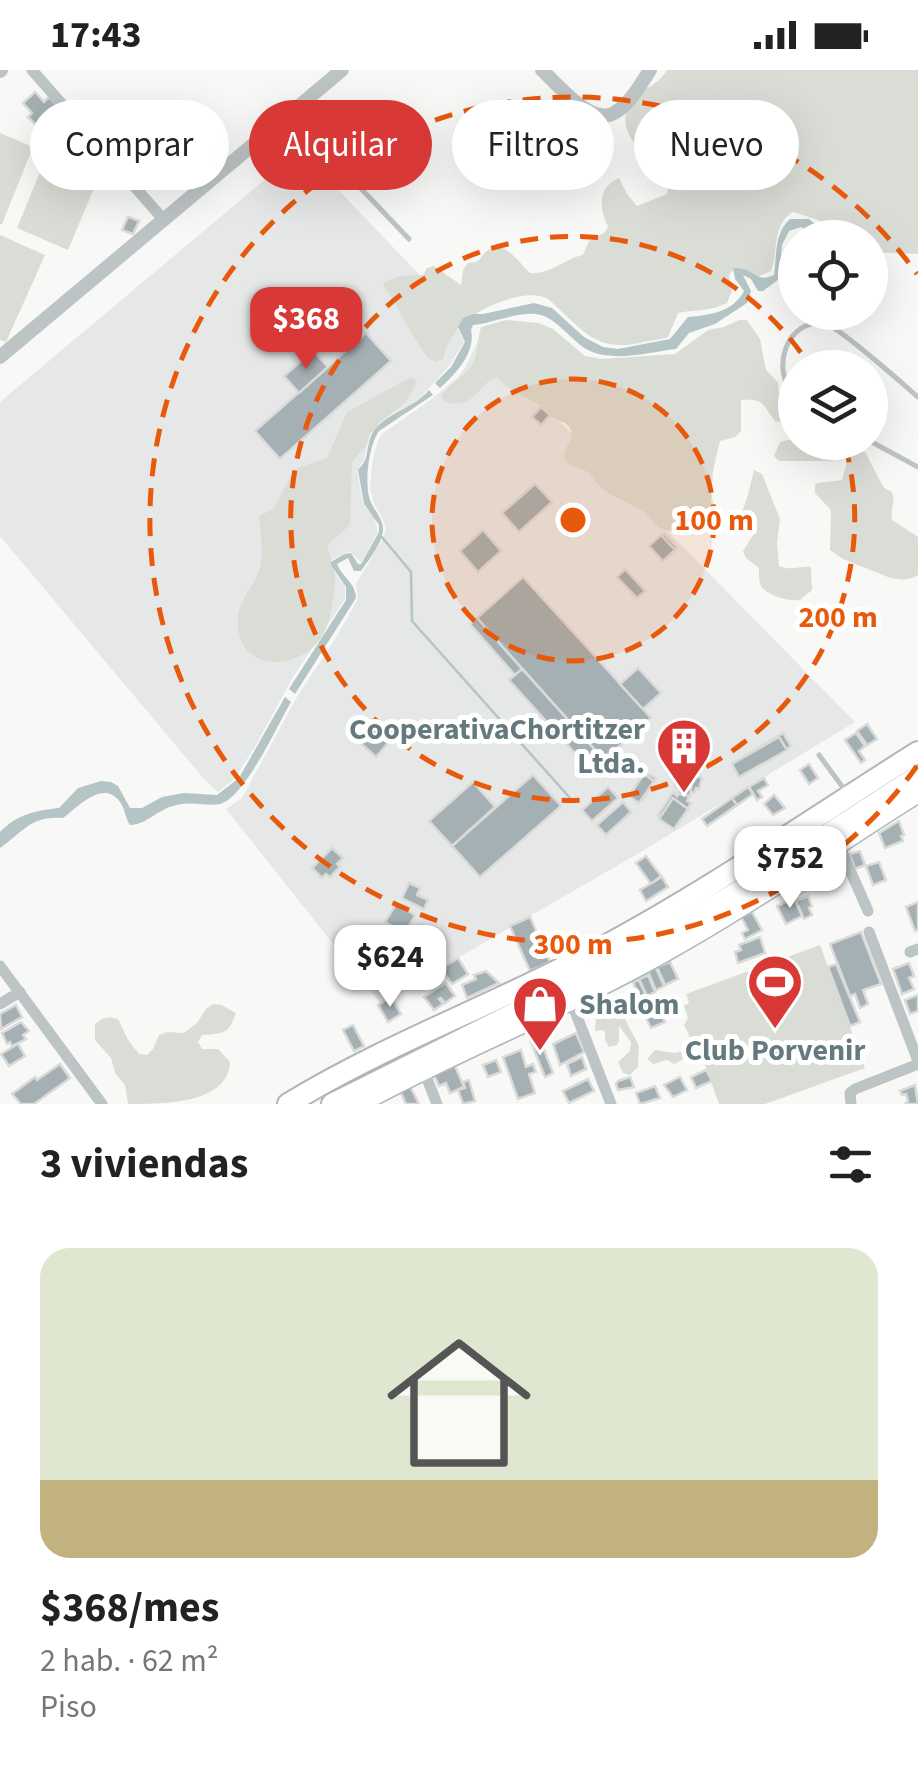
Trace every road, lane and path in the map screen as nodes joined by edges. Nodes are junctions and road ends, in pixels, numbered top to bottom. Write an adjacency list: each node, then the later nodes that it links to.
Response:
1 (32, 70): 8 (street)
2 (342, 70): 5 (street)
3 (542, 70): 4 (street)
4 (650, 70)
5 (305, 100)
6 (249, 147): 8 (street)
7 (362, 190): 9 (lane)
8 (163, 219): 12 (street)
9 (409, 239)
10 (784, 350): 11 (lane)
11 (862, 350)
12 (0, 357)
13 (888, 372): 14 (lane)
14 (918, 398)
15 (888, 451): 16 (lane)
16 (918, 467)
17 (918, 752): 21 (highway)
18 (819, 755): 21 (lane)
19 (918, 776): 24 (highway)
20 (918, 793): 22 (main road)
21 (849, 796): 32 (highway)
22 (890, 810): 23 (main road); 24 (main road)
23 (839, 845): 25 (street); 29 (main road)
24 (736, 893): 37 (highway)
25 (868, 912)
26 (869, 932): 31 (street)
27 (0, 966): 28 (street)
28 (20, 992): 30 (street); 34 (street)
29 (572, 1001): 33 (main road); 40 (street)
30 (0, 1004)
31 (918, 1063): 41 (street)
32 (358, 1066): 35 (main road); 36 (highway)
33 (424, 1072): 38 (main road); 39 (street)
34 (102, 1104)
35 (272, 1104)
36 (288, 1104)
37 (332, 1104)
38 (359, 1104)
39 (437, 1104)
40 (611, 1104)
41 (851, 1104)

